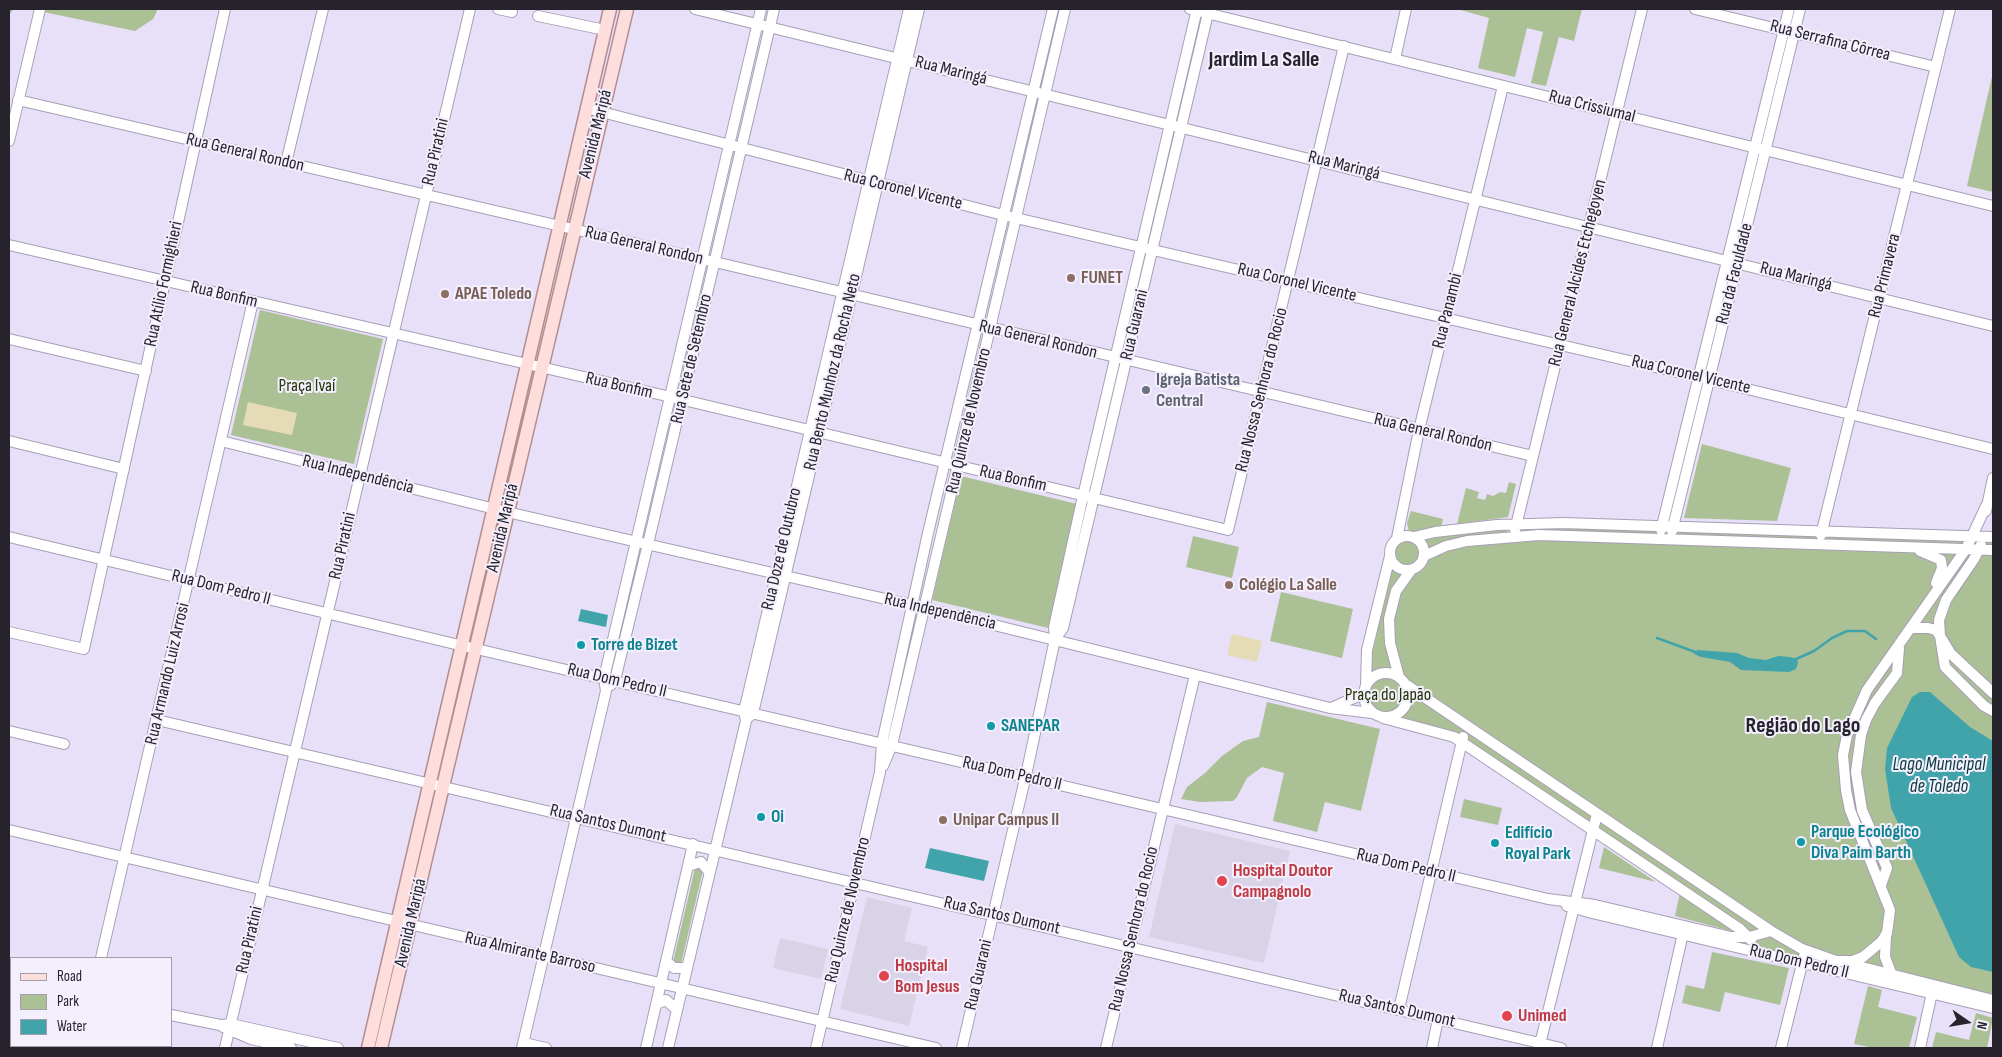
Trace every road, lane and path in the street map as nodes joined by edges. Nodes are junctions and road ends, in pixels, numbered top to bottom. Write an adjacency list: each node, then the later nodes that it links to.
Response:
1 (40, 9): 37 (street)
2 (225, 9): 44 (street, Rua Atílio Formighieri)
3 (323, 9): 50 (street)
4 (470, 9): 53 (street, Rua Piratini)
5 (498, 9): 23 (street)
6 (610, 9): 27 (main road, Avenida Maripá)
7 (627, 9): 39 (main road, Avenida Maripá)
8 (695, 9): 25 (street, Rua Maringá)
9 (761, 9): 25 (street, Rua Sete de Setembro)
10 (774, 9): 26 (street, Rua Sete de Setembro)
11 (909, 9): 31 (street)
12 (919, 9): 31 (street, Rua Bento Munhoz da Rocha Neto)
13 (1053, 9): 35 (street, Rua Quinze de Novembro)
14 (1065, 9): 36 (street, Rua Quinze de Novembro)
15 (1195, 9): 22 (street, Rua Crissiumal); 41 (street, Rua Guarani)
16 (1406, 9): 32 (street)
17 (1642, 9): 40 (street, Rua General Alcides Etchegoyen)
18 (1695, 9): 28 (street, Rua Serrafina Côrrea)
19 (1789, 9): 28 (street, Rua da Faculdade)
20 (1800, 9): 29 (street, Rua da Faculdade)
21 (1950, 9): 33 (street, Rua Primavera)
22 (1209, 11): 30 (street, Rua Crissiumal); 42 (street, Rua Guarani)
23 (512, 12)
24 (538, 16): 27 (street)
25 (758, 24): 26 (street, Rua Maringá); 45 (street, Rua Sete de Setembro)
26 (770, 27): 31 (street, Rua Maringá); 47 (street, Rua Sete de Setembro)
27 (605, 30): 38 (main road, Avenida Maripá)
28 (1783, 30): 29 (street, Rua Serrafina Côrrea); 46 (street, Rua da Faculdade)
29 (1794, 33): 33 (street, Rua Serrafina Côrrea); 48 (street, Rua da Faculdade)
30 (1344, 46): 32 (street, Rua Crissiumal); 49 (street, Rua Nossa Senhora do Rocio)
31 (902, 59): 35 (street, Rua Maringá); 51 (street, Rua Bento Munhoz da Rocha Neto)
32 (1395, 59): 34 (street, Rua Crissiumal)
33 (1936, 67): 52 (street, Rua Primavera)
34 (1503, 86): 40 (street, Rua Crissiumal); 54 (street, Rua Panambi)
35 (1034, 92): 36 (street, Rua Maringá); 56 (street, Rua Quinze de Novembro)
36 (1045, 94): 41 (street, Rua Maringá); 57 (street, Rua Quinze de Novembro)
37 (18, 100): 43 (street); 44 (street, Rua General Rondon)
38 (586, 108): 39 (main road); 59 (main road, Avenida Maripá)
39 (601, 113): 45 (street, Rua Coronel Vicente); 60 (main road, Avenida Maripá)
40 (1617, 114): 46 (street, Rua Crissiumal); 58 (street, Rua General Alcides Etchegoyen)
41 (1171, 124): 42 (street, Rua Maringá); 62 (street, Rua Guarani)
42 (1182, 127): 49 (street, Rua Maringá); 63 (street, Rua Guarani)
43 (9, 141)
44 (196, 142): 50 (street, Rua General Rondon); 68 (street, Rua Atílio Formighieri)
45 (729, 146): 47 (street, Rua Coronel Vicente); 64 (street, Rua Sete de Setembro)
46 (1753, 148): 48 (street, Rua Crissiumal); 65 (street, Rua da Faculdade)
47 (741, 149): 51 (street, Rua Coronel Vicente); 66 (street, Rua Sete de Setembro)
48 (1765, 150): 52 (street, Rua Crissiumal); 67 (street, Rua da Faculdade)
49 (1318, 160): 54 (street, Rua Maringá); 69 (street, Rua Nossa Senhora do Rocio)
50 (286, 163): 53 (street, Rua General Rondon)
51 (873, 183): 56 (street, Rua Coronel Vicente); 70 (street, Rua Bento Munhoz da Rocha Neto)
52 (1907, 185): 55 (street, Rua Crissiumal); 71 (street, Rua Primavera)
53 (426, 196): 59 (street, Rua General Rondon); 77 (street, Rua Piratini)
54 (1475, 199): 58 (street, Rua Maringá); 73 (street, Rua Panambi)
55 (1993, 206)
56 (1003, 215): 57 (street, Rua Coronel Vicente); 74 (street, Rua Quinze de Novembro)
57 (1016, 218): 62 (street, Rua Coronel Vicente); 76 (street, Rua Quinze de Novembro)
58 (1589, 226): 65 (street, Rua Maringá); 79 (street, Rua General Alcides Etchegoyen)
59 (560, 227): 60 (street, Rua General Rondon); 82 (main road, Avenida Maripá)
60 (573, 230): 64 (street, Rua General Rondon); 82 (main road, Avenida Maripá)
61 (9, 245): 68 (street, Rua Bonfim)
62 (1141, 246): 63 (street, Rua Coronel Vicente); 80 (street, Rua Guarani)
63 (1152, 248): 69 (street, Rua Coronel Vicente); 81 (street, Rua Guarani)
64 (703, 259): 66 (street, Rua General Rondon); 87 (street, Rua Sete de Setembro)
65 (1726, 261): 67 (street, Rua Maringá); 84 (street, Rua da Faculdade)
66 (714, 262): 70 (street, Rua General Rondon); 88 (street, Rua Sete de Setembro)
67 (1738, 263): 71 (street, Rua Maringá); 85 (street, Rua da Faculdade)
68 (165, 281): 72 (street, Rua Bonfim); 83 (street, Rua Atílio Formighieri)
69 (1288, 281): 73 (street, Rua Coronel Vicente); 86 (street, Rua Nossa Senhora do Rocio)
70 (847, 293): 74 (street, Rua General Rondon); 91 (street, Rua Bento Munhoz da Rocha Neto)
71 (1880, 298): 75 (street, Rua Maringá); 89 (street, Rua Primavera)
72 (253, 302): 77 (street, Rua Bonfim); 93 (street, Rua Armando Luiz Arrosi)
73 (1446, 318): 79 (street, Rua Coronel Vicente); 90 (street, Rua Panambi)
74 (977, 325): 76 (street, Rua General Rondon); 96 (street, Rua Quinze de Novembro)
75 (1993, 326)
76 (991, 328): 80 (street, Rua General Rondon); 97 (street, Rua Quinze de Novembro)
77 (394, 334): 82 (street, Rua Bonfim); 99 (street, Rua Piratini)
78 (9, 339): 83 (street)
79 (1560, 344): 84 (street, Rua Coronel Vicente); 95 (street, Rua General Alcides Etchegoyen)
80 (1115, 358): 81 (street, Rua General Rondon); 101 (street, Rua Guarani)
81 (1128, 360): 86 (street, Rua General Rondon); 102 (street, Rua Guarani)
82 (535, 367): 87 (street, Rua Bonfim); 103 (main road, Avenida Maripá)
83 (146, 371): 98 (street, Rua Atílio Formighieri)
84 (1698, 376): 85 (street, Rua Coronel Vicente); 106 (street, Rua da Faculdade)
85 (1709, 380): 89 (street, Rua Coronel Vicente); 106 (street, Rua da Faculdade)
86 (1261, 392): 90 (street, Rua General Rondon); 107 (street, Rua Nossa Senhora do Rocio)
87 (670, 398): 88 (street, Rua Bonfim); 115 (street, Rua Sete de Setembro)
88 (682, 400): 91 (street, Rua Bonfim); 116 (street, Rua Sete de Setembro)
89 (1851, 413): 94 (street, Rua Coronel Vicente); 108 (street, Rua Primavera)
90 (1419, 430): 95 (street, Rua General Rondon); 113 (street, Rua Panambi)
91 (815, 432): 96 (street, Rua Bonfim); 126 (street, Rua Bento Munhoz da Rocha Neto)
92 (9, 441): 98 (street)
93 (221, 441): 99 (street, Rua Independência); 127 (street, Rua Armando Luiz Arrosi)
94 (1993, 449)
95 (1533, 456): 104 (street, Rua General Alcides Etchegoyen)
96 (944, 463): 97 (street, Rua Bonfim); 128 (street, Rua Quinze de Novembro)
97 (958, 466): 101 (street, Rua Bonfim); 130 (street, Rua Quinze de Novembro)
98 (124, 469): 124 (street, Rua Atílio Formighieri)
99 (360, 476): 103 (street, Rua Independência); 131 (street, Rua Piratini)
100 (1993, 478): 111 (street)
101 (1083, 496): 102 (street, Rua Bonfim); 135 (street, Rua Guarani)
102 (1094, 498): 107 (street, Rua Bonfim); 135 (street, Rua Guarani)
103 (501, 510): 105 (main road, Avenida Maripá); 115 (street, Rua Independência)
104 (1516, 524): 106 (street); 109 (street); 110 (street, Rua General Alcides Etchegoyen)
105 (497, 525): 137 (main road, Avenida Maripá); 138 (main road, Avenida Maripá)
106 (1668, 525): 108 (street); 114 (street, Rua da Faculdade)
107 (1228, 530)
108 (1822, 530): 111 (street); 117 (street, Rua Primavera)
109 (1414, 536): 113 (street); 123 (street)
110 (1513, 536): 114 (street); 123 (street)
111 (1983, 536): 119 (street); 120 (street)
112 (9, 537): 124 (street, Rua Dom Pedro II)
113 (1397, 538): 122 (street)
114 (1664, 539): 117 (street)
115 (636, 542): 116 (street, Rua Independência); 142 (street, Rua Sete de Setembro)
116 (648, 544): 126 (street, Rua Independência); 143 (street, Rua Sete de Setembro)
117 (1819, 544): 118 (street)
118 (1897, 546): 119 (street); 129 (street)
119 (1966, 549): 120 (street); 129 (street)
120 (1980, 549): 121 (street); 134 (street)
121 (1993, 550)
122 (1390, 556): 125 (street); 145 (street)
123 (1424, 556): 125 (street)
124 (104, 560): 127 (street, Rua Dom Pedro II); 133 (street, Rua Atílio Formighieri)
125 (1411, 570): 144 (street)
126 (781, 575): 128 (street, Rua Independência); 150 (street, Rua Doze de Outubro)
127 (190, 580): 131 (street, Rua Dom Pedro II); 153 (street, Rua Armando Luiz Arrosi)
128 (912, 605): 130 (street, Rua Independência); 158 (street, Rua Quinze de Novembro)
129 (1925, 605): 132 (street)
130 (925, 608): 135 (street, Rua Independência); 158 (street, Rua Quinze de Novembro)
131 (327, 613): 137 (street, Rua Dom Pedro II); 159 (street, Rua Piratini)
132 (1911, 628): 134 (street); 136 (street)
133 (9, 632)
134 (1940, 636): 147 (street); 149 (street)
135 (1055, 639): 141 (street, Rua Independência); 161 (street, Rua Guarani)
136 (1900, 644): 178 (street); 178 (street)
137 (462, 645): 138 (street, Rua Dom Pedro II); 139 (main road, Avenida Maripá)
138 (475, 648): 140 (main road, Avenida Maripá); 142 (street, Rua Dom Pedro II)
139 (458, 659): 140 (main road); 160 (main road, Avenida Maripá)
140 (471, 667): 160 (main road, Avenida Maripá)
141 (1195, 675): 148 (street, Rua Independência); 166 (street, Rua Nossa Senhora do Rocio)
142 (604, 678): 143 (street, Rua Dom Pedro II); 146 (street)
143 (615, 680): 146 (street); 150 (street, Rua Dom Pedro II)
144 (1402, 681): 145 (street); 152 (street); 154 (street, Rua Dom Pedro II)
145 (1364, 690): 148 (street); 151 (street)
146 (606, 691): 168 (street)
147 (1993, 693)
148 (1330, 708): 151 (street, Rua Independência)
149 (1993, 711)
150 (749, 712): 158 (street, Rua Dom Pedro II); 172 (street)
151 (1372, 713): 152 (street)
152 (1383, 718): 156 (street)
153 (157, 720): 159 (street); 173 (street, Rua Armando Luiz Arrosi)
154 (1465, 726): 156 (street); 167 (street, Rua Dom Pedro II)
155 (9, 731): 157 (street)
156 (1462, 742): 169 (street); 176 (street)
157 (64, 744)
158 (887, 744): 161 (street, Rua Dom Pedro II); 177 (street, Rua Quinze de Novembro)
159 (295, 752): 162 (street); 179 (street, Rua Piratini)
160 (442, 766): 162 (main road, Avenida Maripá); 163 (main road, Avenida Maripá)
161 (1025, 777): 166 (street, Rua Dom Pedro II); 183 (street, Rua Guarani)
162 (431, 783): 163 (street, Rua Santos Dumont); 164 (main road, Avenida Maripá)
163 (444, 785): 165 (main road, Avenida Maripá); 168 (street, Rua Santos Dumont)
164 (426, 799): 165 (main road); 180 (main road, Avenida Maripá)
165 (439, 806): 181 (main road, Avenida Maripá)
166 (1163, 810): 176 (street, Rua Dom Pedro II); 189 (street, Rua Nossa Senhora do Rocio)
167 (1597, 814): 169 (street); 186 (street, Rua Dom Pedro II)
168 (577, 817): 171 (street, Rua Santos Dumont); 192 (street)
169 (1593, 829): 182 (street); 188 (street)
170 (9, 830): 173 (street, Rua Almirante Barroso)
171 (693, 844): 172 (street, Rua Santos Dumont); 174 (street)
172 (714, 850): 175 (street); 177 (street, Rua Santos Dumont)
173 (124, 857): 179 (street, Rua Almirante Barroso); 193 (street, Rua Armando Luiz Arrosi)
174 (688, 866): 175 (street); 194 (street)
175 (709, 872): 197 (street)
176 (1432, 872): 182 (street, Rua Dom Pedro II); 206 (street)
177 (854, 882): 183 (street, Rua Santos Dumont); 210 (street, Rua Quinze de Novembro)
178 (1881, 885): 187 (street)
179 (262, 890): 184 (street, Rua Almirante Barroso); 211 (street, Rua Piratini)
180 (401, 903): 181 (main road); 184 (main road, Avenida Maripá)
181 (415, 905): 184 (main road, Avenida Maripá)
182 (1574, 905): 185 (street, Rua Dom Pedro II); 215 (street)
183 (994, 914): 189 (street, Rua Santos Dumont); 224 (street, Rua Guarani)
184 (404, 923): 192 (street, Rua Almirante Barroso); 213 (main road, Avenida Maripá)
185 (1684, 930): 188 (street, Rua Dom Pedro II); 191 (street, Rua Dom Pedro II); 228 (street)
186 (1771, 931): 188 (street, Rua Dom Pedro II); 190 (street, Rua Dom Pedro II)
187 (1887, 933): 195 (street); 198 (street)
188 (1749, 937): 191 (street)
189 (1130, 946): 206 (street, Rua Santos Dumont); 225 (street, Rua Nossa Senhora do Rocio)
190 (1806, 950): 195 (street, Rua Dom Pedro II); 196 (street)
191 (1755, 951): 196 (street, Rua Dom Pedro II)
192 (544, 956): 199 (street, Rua Almirante Barroso); 214 (street)
193 (101, 957)
194 (666, 961): 197 (street); 199 (street)
195 (1836, 961): 198 (street, Rua Dom Pedro II)
196 (1803, 962): 200 (street, Rua Dom Pedro II); 229 (street)
197 (687, 968): 201 (street)
198 (1891, 975): 200 (street); 202 (street, Rua Dom Pedro II)
199 (661, 984): 201 (street, Rua Almirante Barroso); 204 (street)
200 (1896, 985): 202 (street, Rua Dom Pedro II)
201 (682, 988): 207 (street); 210 (street, Rua Almirante Barroso)
202 (1933, 990): 203 (street, Rua Dom Pedro II); 205 (street, Rua Dom Pedro II); 230 (street)
203 (1993, 1000)
204 (656, 1004): 207 (street); 220 (street)
205 (1993, 1008)
206 (1399, 1009): 209 (street, Rua Santos Dumont)
207 (677, 1010): 221 (street)
208 (172, 1015): 211 (street)
209 (1438, 1019): 215 (street, Rua Santos Dumont); 226 (street)
210 (822, 1022): 222 (street, Rua Quinze de Novembro); 223 (street, Rua Almirante Barroso)
211 (226, 1026): 212 (street); 216 (street, Rua Piratini)
212 (252, 1034): 217 (street); 218 (street)
213 (376, 1043)
214 (523, 1046): 219 (street)
215 (1539, 1046): 227 (street, Rua Santos Dumont)
216 (225, 1048)
217 (291, 1048)
218 (338, 1048)
219 (546, 1048)
220 (646, 1048)
221 (668, 1048)
222 (816, 1048)
223 (936, 1048)
224 (962, 1048)
225 (1106, 1048)
226 (1432, 1048)
227 (1561, 1048)
228 (1657, 1048)
229 (1781, 1048)
230 (1920, 1048)

